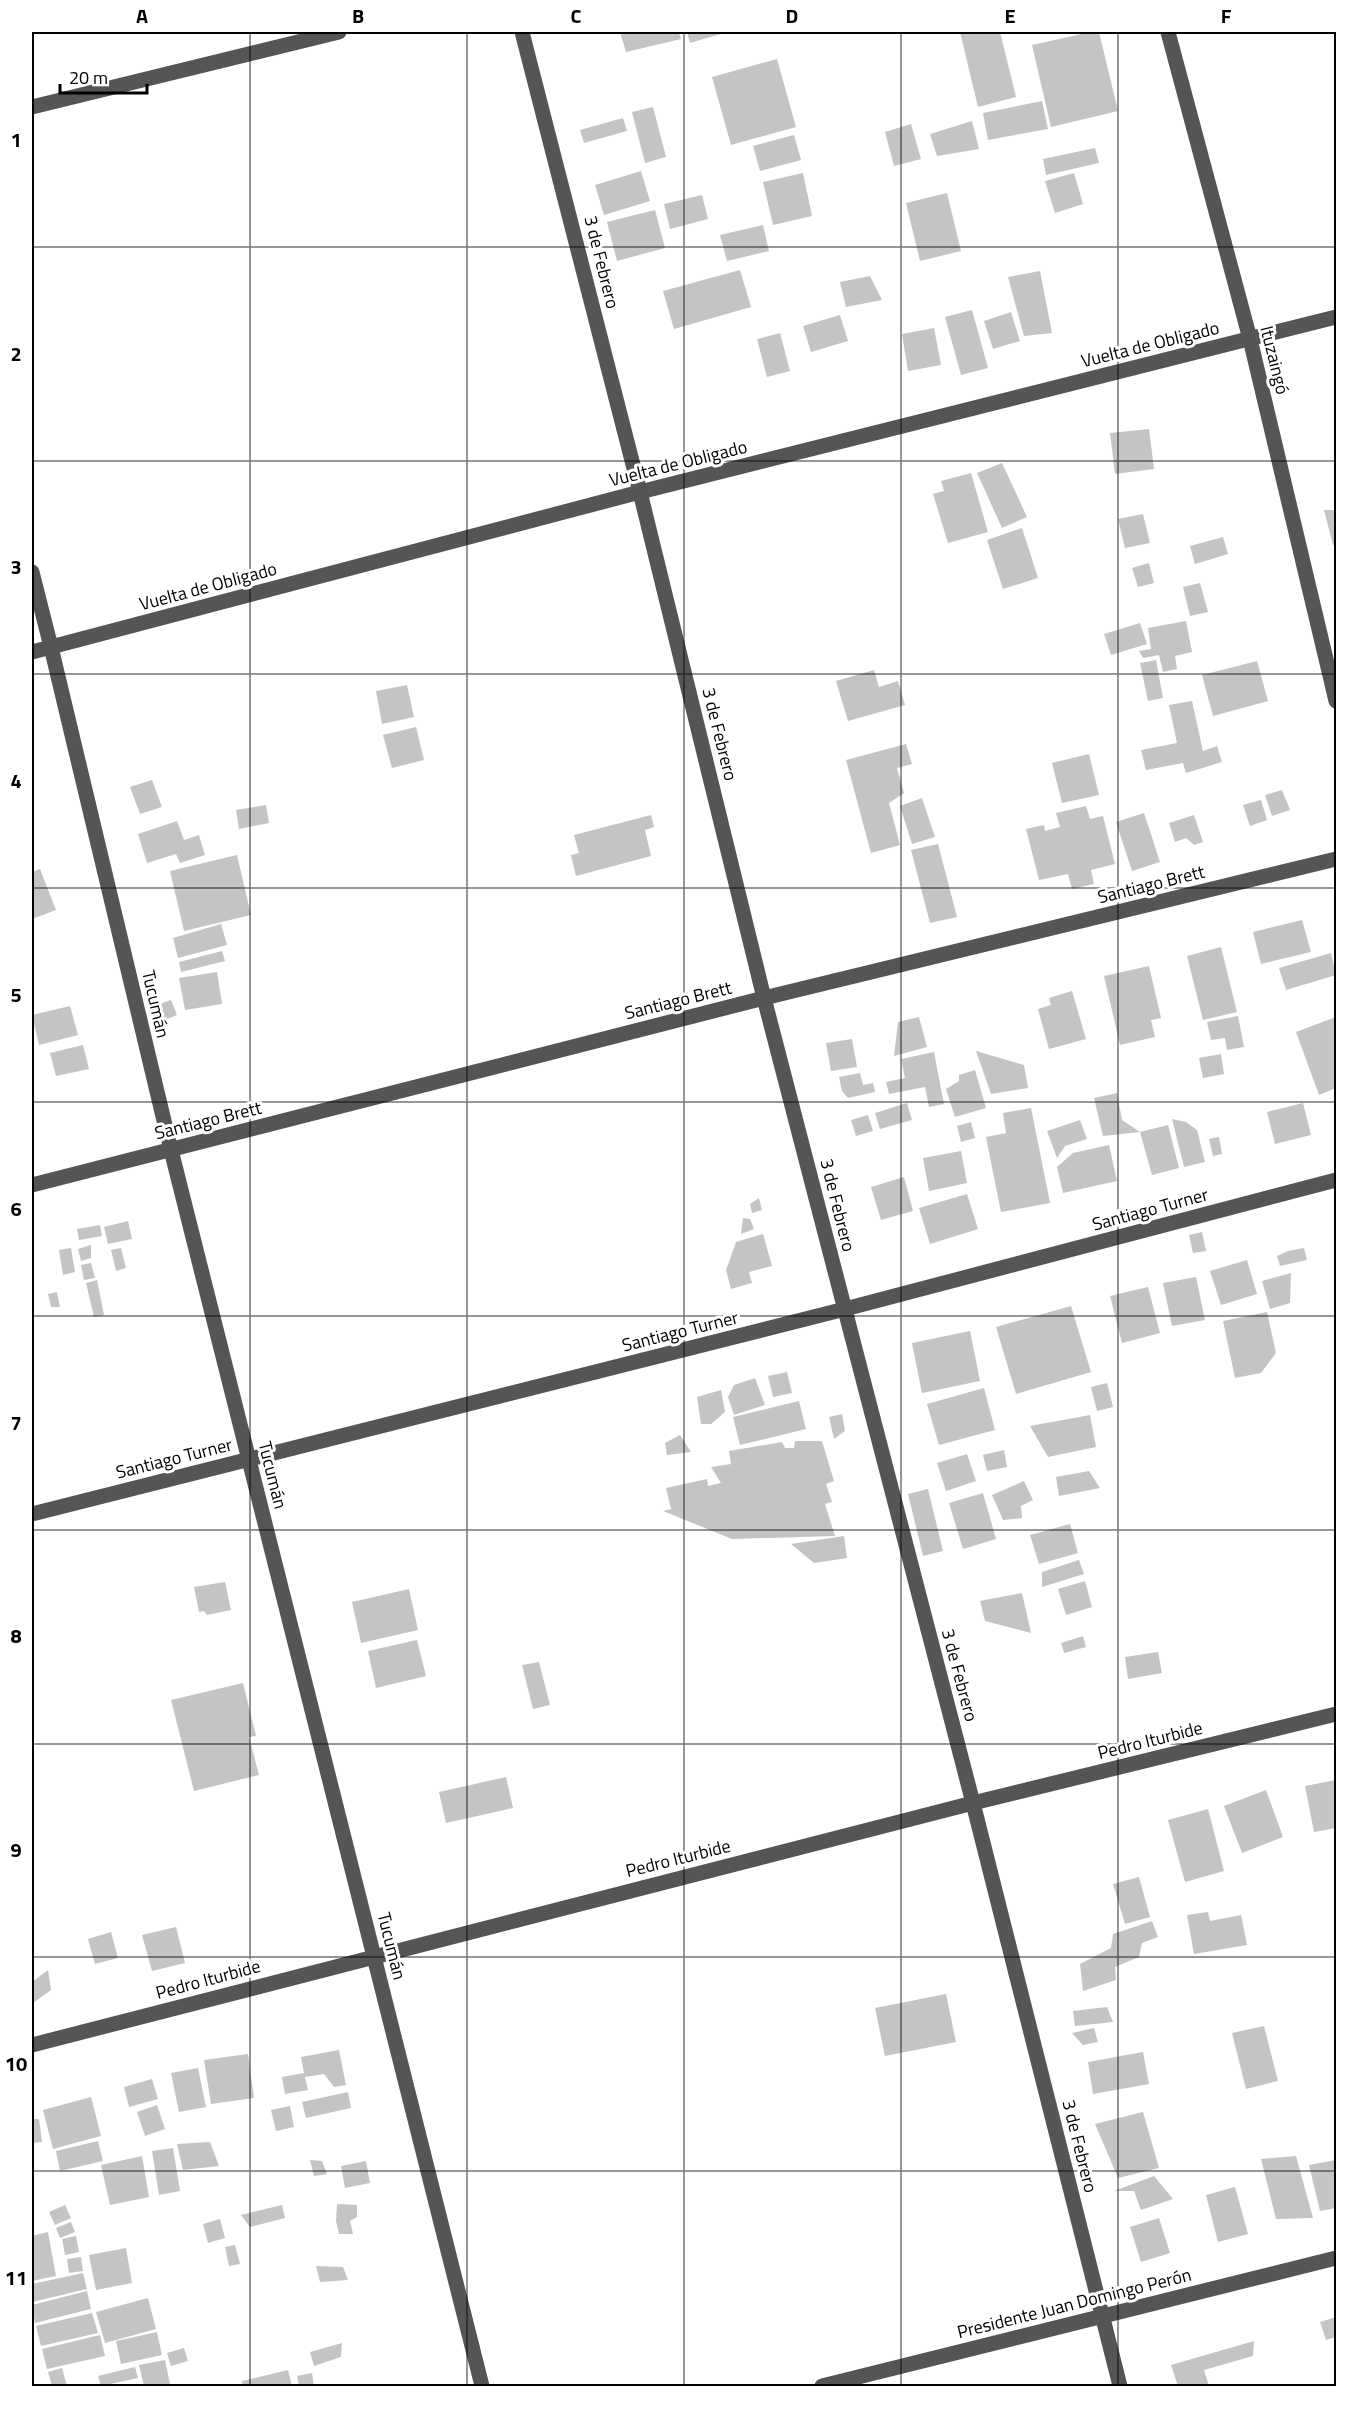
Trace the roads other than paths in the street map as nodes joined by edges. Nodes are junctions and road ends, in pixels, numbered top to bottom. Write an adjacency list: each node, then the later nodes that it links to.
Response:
1 (339, 32): 4 (street)
2 (522, 32): 7 (street, 3 de Febrero)
3 (1168, 32): 6 (street, Ituzaingó)
4 (32, 107)
5 (1336, 317): 6 (street, Vuelta de Obligado)
6 (1250, 339): 7 (street, Vuelta de Obligado); 11 (street, Ituzaingó)
7 (640, 492): 9 (street, Vuelta de Obligado); 13 (street, 3 de Febrero)
8 (32, 572): 9 (street, Tucumán)
9 (51, 647): 10 (street, Vuelta de Obligado); 14 (street, Tucumán)
10 (32, 652)
11 (1336, 700)
12 (1336, 858): 13 (street, Santiago Brett)
13 (764, 998): 14 (street, Santiago Brett); 17 (street, 3 de Febrero)
14 (171, 1150): 16 (street, Santiago Brett); 18 (street, Tucumán)
15 (1336, 1180): 17 (street, Santiago Turner)
16 (32, 1185)
17 (845, 1309): 18 (street, Santiago Turner); 21 (street, 3 de Febrero)
18 (249, 1459): 19 (street, Santiago Turner); 22 (street, Tucumán)
19 (32, 1514)
20 (1336, 1714): 21 (street, Pedro Iturbide)
21 (973, 1803): 22 (street, Pedro Iturbide); 25 (street, 3 de Febrero)
22 (374, 1956): 23 (street, Pedro Iturbide); 26 (street, Tucumán)
23 (32, 2045)
24 (1336, 2258): 25 (street, Presidente Juan Domingo Perón)
25 (1102, 2316): 27 (street, Presidente Juan Domingo Perón); 28 (street, 3 de Febrero)
26 (482, 2386)
27 (822, 2386)
28 (1120, 2386)

